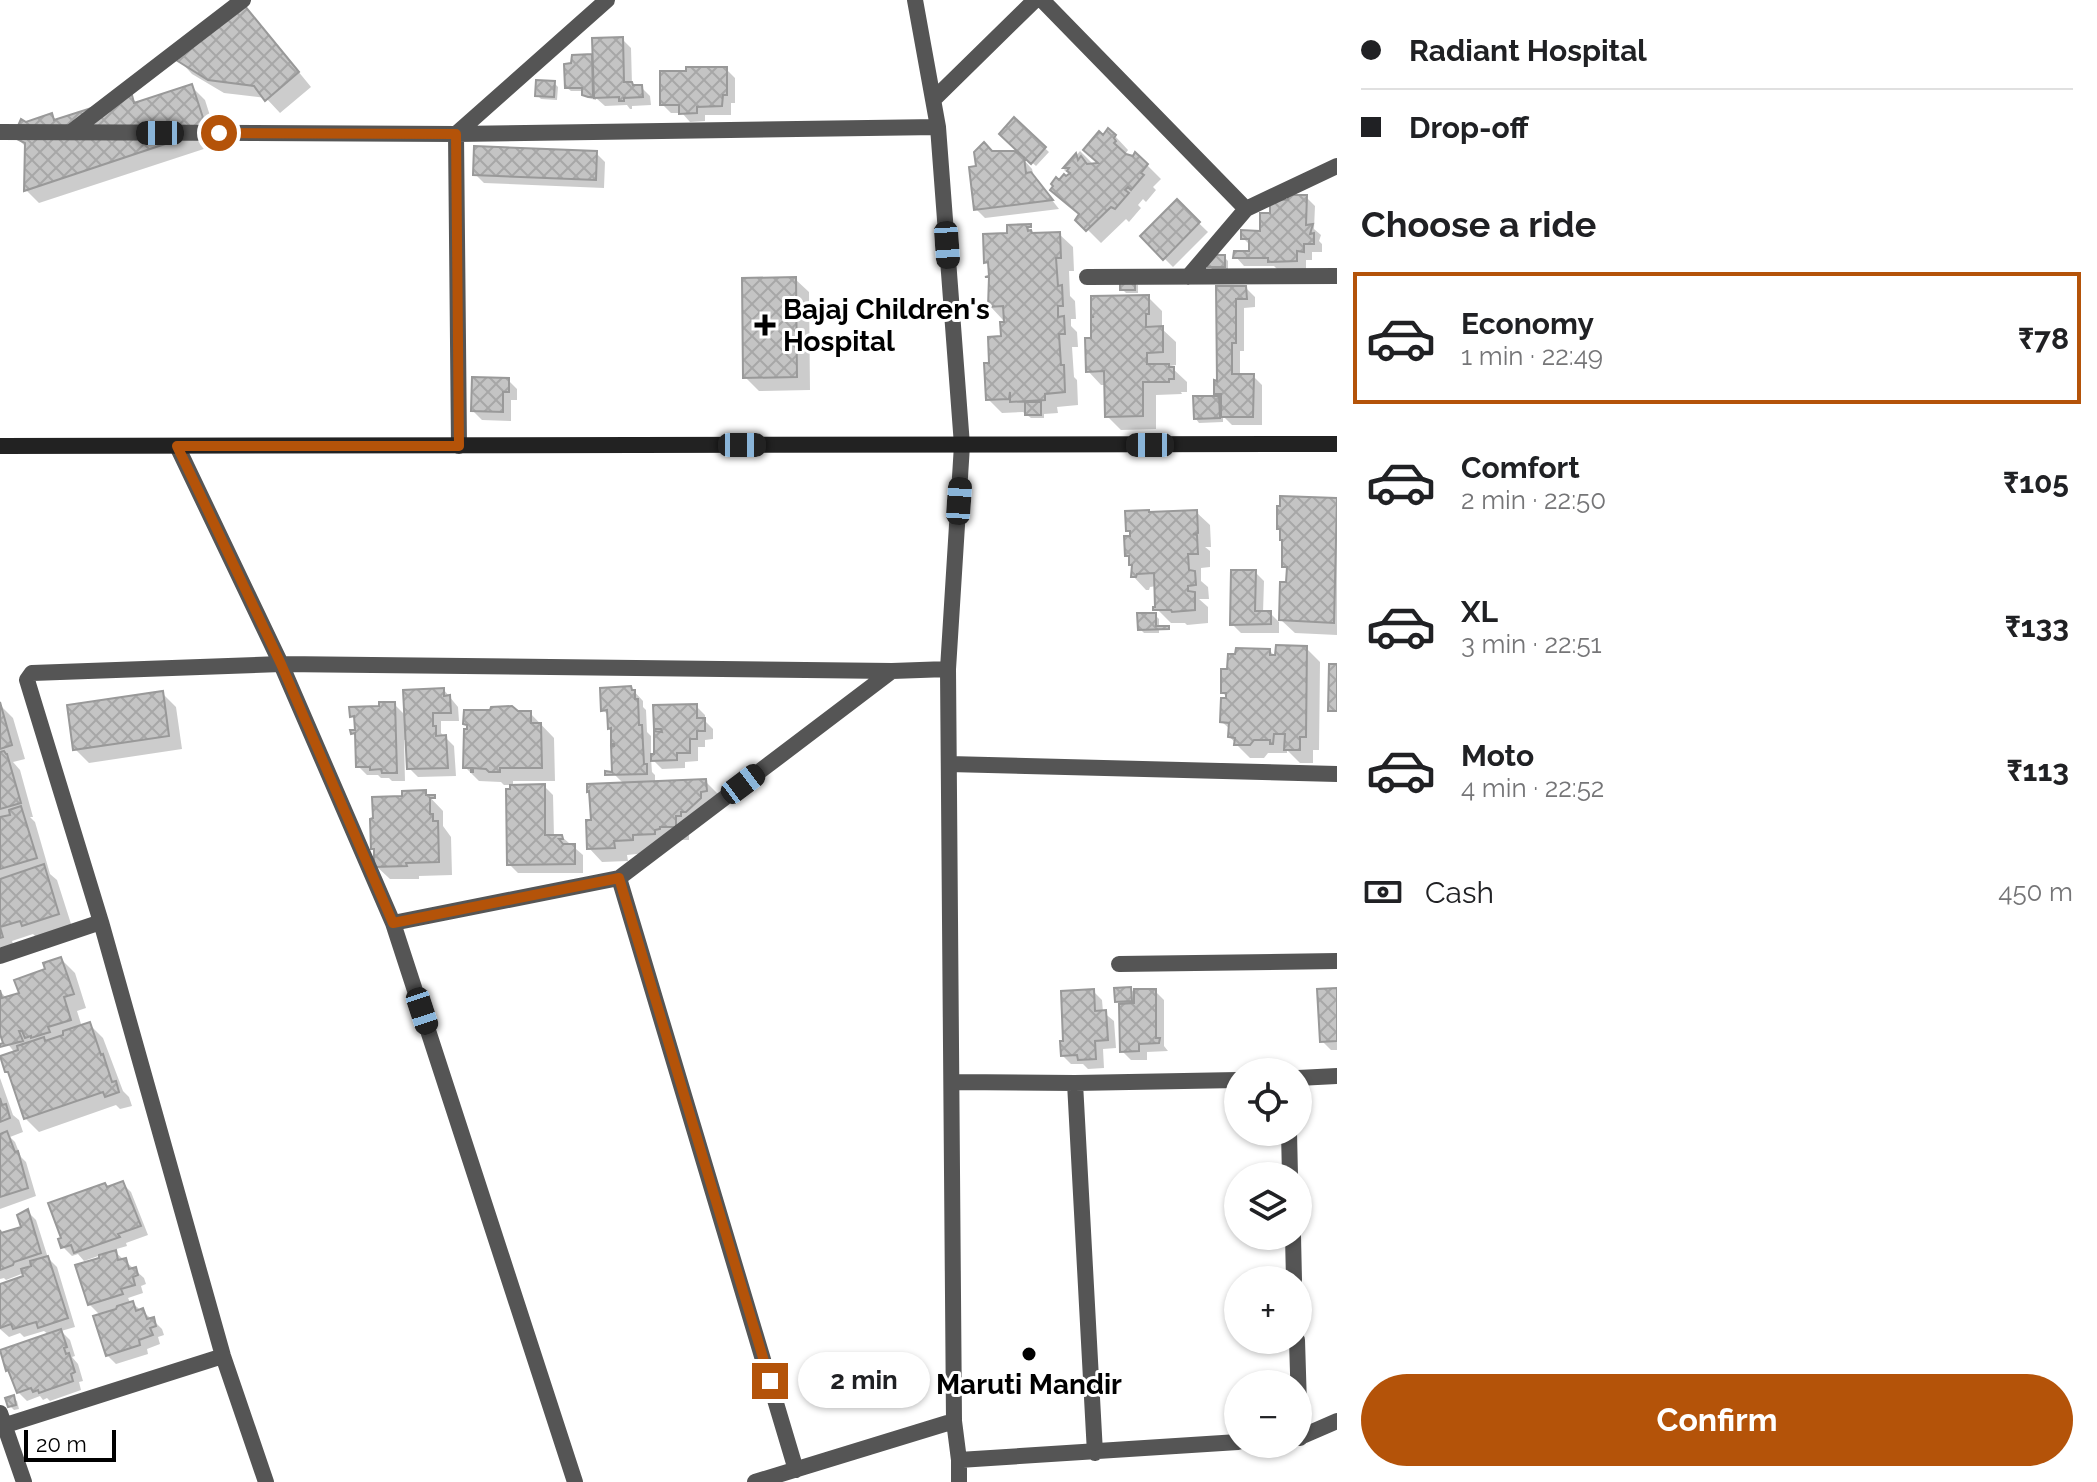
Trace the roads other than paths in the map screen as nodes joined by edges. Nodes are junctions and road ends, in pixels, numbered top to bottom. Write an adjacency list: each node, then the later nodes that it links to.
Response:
1 (243, 0): 9 (street)
2 (607, 0): 10 (street)
3 (915, 0): 6 (street)
4 (1035, 0): 6 (street)
5 (1042, 0): 12 (street)
6 (933, 100): 7 (street)
7 (938, 127): 10 (street); 17 (street)
8 (0, 132): 9 (street)
9 (71, 132): 10 (street)
10 (456, 134): 20 (street)
11 (1337, 166): 12 (street)
12 (1246, 209): 15 (street)
13 (1337, 276): 15 (street)
14 (1087, 277): 15 (street)
15 (1188, 277)
16 (1337, 444): 17 (main road)
17 (962, 445): 20 (main road); 22 (street)
18 (0, 446): 19 (main road)
19 (177, 446): 20 (main road); 21 (street)
20 (459, 446)
21 (281, 664): 23 (street); 27 (street); 28 (street)
22 (948, 669): 23 (street); 24 (street)
23 (892, 671): 26 (street)
24 (949, 764): 25 (street); 35 (street)
25 (1337, 774)
26 (619, 878): 28 (street); 45 (street)
27 (101, 922): 29 (street); 37 (street)
28 (393, 923): 48 (street)
29 (0, 956)
30 (1337, 961): 31 (street)
31 (1119, 964)
32 (1337, 1076): 33 (street)
33 (1312, 1077)
34 (1224, 1080): 36 (street)
35 (952, 1082): 36 (street); 38 (street)
36 (1075, 1083): 43 (street)
37 (223, 1356): 40 (street); 47 (street)
38 (954, 1421): 44 (street); 45 (street)
39 (1337, 1421): 41 (street)
40 (1, 1422): 46 (street)
41 (1312, 1432)
42 (1224, 1443): 43 (street)
43 (1095, 1453): 44 (street)
44 (959, 1460): 50 (street)
45 (796, 1470): 49 (street)
46 (24, 1482)
47 (266, 1482)
48 (575, 1482)
49 (755, 1482)
50 (959, 1482)

